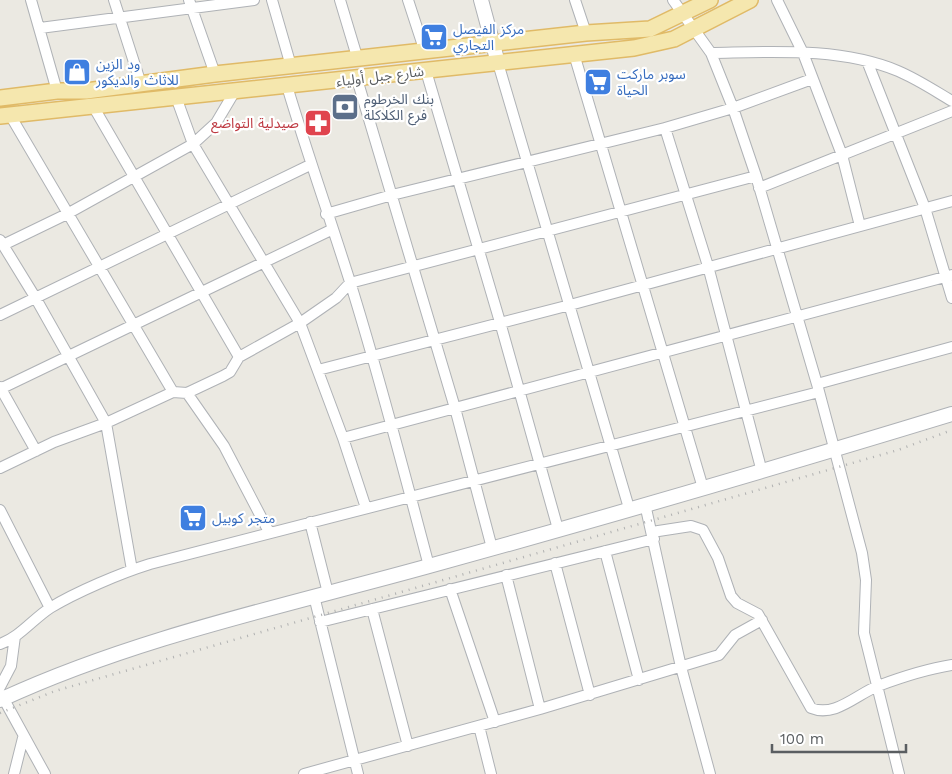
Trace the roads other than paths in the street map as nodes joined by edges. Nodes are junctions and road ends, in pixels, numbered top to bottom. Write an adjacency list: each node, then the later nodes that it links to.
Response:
1 (31, 0): 16 (street)
2 (114, 0): 15 (street)
3 (254, 0): 13 (street)
4 (272, 0): 27 (street)
5 (340, 0): 24 (street)
6 (408, 0): 20 (street)
7 (481, 0): 19 (street)
8 (575, 0): 18 (street)
9 (674, 0): 14 (street)
10 (710, 0): 14 (main road, شارع جبل أولياء)
11 (750, 0): 17 (main road, شارع جبل أولياء)
12 (778, 0): 22 (street)
13 (190, 4): 15 (street); 29 (street)
14 (682, 14): 17 (street); 18 (main road, شارع جبل أولياء)
15 (120, 17): 16 (street); 32 (street)
16 (40, 28): 34 (street)
17 (695, 29): 21 (street); 23 (main road, شارع جبل أولياء)
18 (586, 33): 19 (main road, شارع جبل أولياء)
19 (493, 43): 20 (main road, شارع جبل أولياء); 26 (street)
20 (425, 52): 24 (main road, شارع جبل أولياء)
21 (711, 53): 22 (street); 40 (street)
22 (803, 53): 25 (street); 30 (street)
23 (574, 54): 26 (main road, شارع جبل أولياء); 45 (street)
24 (358, 60): 27 (main road, شارع جبل أولياء)
25 (867, 61): 38 (street); 44 (street)
26 (498, 63): 28 (main road, شارع جبل أولياء); 48 (street)
27 (291, 66): 29 (main road, شارع جبل أولياء)
28 (426, 71): 31 (main road, شارع جبل أولياء); 52 (street)
29 (215, 74): 32 (main road, شارع جبل أولياء)
30 (812, 78): 40 (street); 47 (street)
31 (357, 79): 33 (main road, شارع جبل أولياء); 55 (street)
32 (141, 84): 34 (main road, شارع جبل أولياء)
33 (287, 86): 35 (main road, شارع جبل أولياء); 49 (street)
34 (56, 91): 37 (main road, شارع جبل أولياء)
35 (235, 91): 36 (main road, شارع جبل أولياء); 46 (street)
36 (176, 97): 39 (main road, شارع جبل أولياء); 46 (street)
37 (0, 98)
38 (952, 102)
39 (93, 106): 42 (main road, شارع جبل أولياء); 51 (street)
40 (733, 108): 43 (street); 50 (street)
41 (952, 111): 44 (street)
42 (5, 116): 60 (street)
43 (665, 128): 45 (street); 54 (street)
44 (897, 134): 47 (street); 58 (street)
45 (599, 143): 48 (street); 59 (street)
46 (193, 144): 51 (street); 57 (street)
47 (842, 155): 53 (street); 62 (street)
48 (528, 162): 52 (street); 64 (street)
49 (310, 165): 57 (street); 61 (street)
50 (756, 176): 53 (street); 54 (street)
51 (134, 177): 60 (street); 65 (street)
52 (458, 179): 55 (street); 68 (street)
53 (759, 188): 67 (street)
54 (686, 194): 59 (street); 70 (street)
55 (392, 195): 61 (street); 72 (street)
56 (952, 201): 58 (street)
57 (228, 203): 65 (street); 69 (street)
58 (925, 208): 62 (street); 73 (street)
59 (621, 212): 64 (street); 75 (street)
60 (67, 214): 66 (street); 71 (street)
61 (326, 214): 63 (street)
62 (860, 226): 67 (street)
63 (331, 230): 69 (street); 74 (street)
64 (548, 231): 68 (street); 79 (street)
65 (167, 233): 71 (street); 76 (street)
66 (2, 243): 77 (street)
67 (778, 248): 70 (street); 81 (street)
68 (478, 250): 72 (street); 82 (street)
69 (265, 262): 76 (street); 83 (street)
70 (708, 266): 75 (street); 85 (street)
71 (98, 267): 77 (street); 84 (street)
72 (412, 267): 74 (street); 86 (street)
73 (949, 276): 78 (street); 81 (street)
74 (350, 283): 83 (street); 89 (street)
75 (644, 284): 79 (street); 88 (street)
76 (203, 291): 84 (street); 91 (street)
77 (36, 297): 80 (street); 90 (street)
78 (952, 298)
79 (570, 305): 82 (street); 93 (street)
80 (0, 315)
81 (798, 318): 85 (street); 95 (street)
82 (500, 322): 86 (street); 96 (street)
83 (300, 323): 91 (street); 92 (street)
84 (133, 325): 90 (street); 97 (street)
85 (727, 337): 88 (street); 100 (street)
86 (434, 338): 89 (street); 99 (street)
87 (952, 347): 95 (street)
88 (663, 354): 93 (street); 104 (street)
89 (371, 355): 92 (street); 103 (street)
90 (69, 356): 94 (street); 102 (street)
91 (239, 357): 98 (street)
92 (318, 370): 105 (street)
93 (591, 372): 96 (street); 106 (street)
94 (0, 388): 108 (street)
95 (818, 388): 100 (street); 107 (street)
96 (519, 389): 99 (street); 109 (street)
97 (173, 392): 98 (street); 102 (street)
98 (187, 392): 121 (street)
99 (455, 408): 103 (street); 112 (street)
100 (748, 411): 104 (street); 111 (street)
101 (952, 414): 107 (street)
102 (106, 423): 108 (street); 127 (street)
103 (392, 424): 105 (street); 114 (street)
104 (685, 427): 106 (street); 113 (street)
105 (344, 438): 116 (street)
106 (613, 446): 109 (street); 117 (street)
107 (834, 450): 111 (street); 141 (street)
108 (36, 451): 110 (street)
109 (540, 463): 112 (street); 120 (street)
110 (0, 468)
111 (762, 472): 113 (street)
112 (475, 481): 114 (street); 123 (street)
113 (703, 488): 115 (street)
114 (411, 497): 116 (street); 126 (street)
115 (645, 504): 117 (street); 122 (street)
116 (366, 508): 119 (street)
117 (629, 508): 120 (street)
118 (0, 510): 132 (street)
119 (310, 522): 121 (street); 130 (street)
120 (558, 529): 123 (street)
121 (269, 532): 127 (street)
122 (653, 536): 124 (street); 134 (street); 139 (street)
123 (492, 548): 126 (street)
124 (605, 551): 125 (street); 140 (street)
125 (555, 563): 128 (street); 143 (street)
126 (429, 566): 130 (street)
127 (132, 570): 132 (street)
128 (506, 575): 129 (street); 144 (street)
129 (450, 589): 133 (street); 145 (street)
130 (328, 593): 131 (street)
131 (314, 596): 135 (street); 142 (street)
132 (50, 608): 136 (street)
133 (372, 609): 135 (street); 148 (street)
134 (762, 620): 139 (street); 141 (street)
135 (320, 622): 149 (street)
136 (15, 636): 137 (street); 142 (street)
137 (0, 644)
138 (952, 665): 141 (street)
139 (681, 667): 140 (street); 155 (street)
140 (639, 680): 143 (street)
141 (876, 687): 156 (street)
142 (1, 695): 147 (street)
143 (590, 695): 144 (street)
144 (540, 709): 145 (street)
145 (495, 722): 146 (street)
146 (479, 726): 148 (street); 154 (street)
147 (23, 738): 150 (street); 151 (street)
148 (408, 746): 149 (street)
149 (354, 760): 152 (street); 153 (street)
150 (14, 774)
151 (45, 774)
152 (304, 774)
153 (358, 774)
154 (491, 774)
155 (710, 774)
156 (899, 774)

